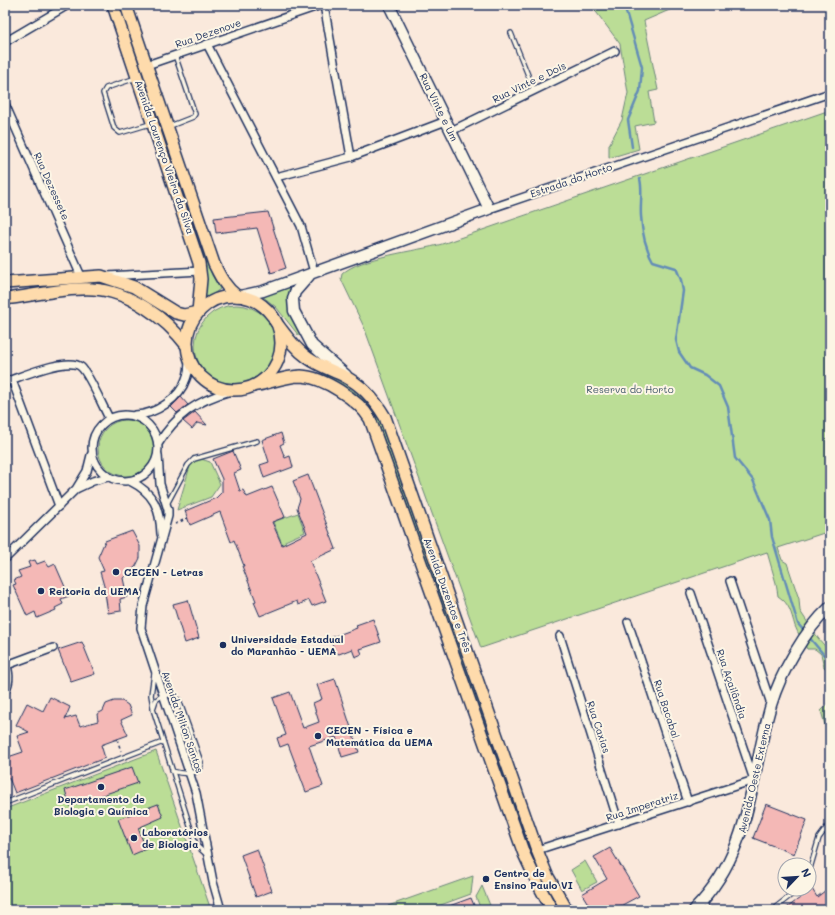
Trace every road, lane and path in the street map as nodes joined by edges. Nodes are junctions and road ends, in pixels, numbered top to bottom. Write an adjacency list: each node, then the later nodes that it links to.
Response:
1 (68, 5): 8 (street)
2 (113, 5): 13 (main road, Avenida Lourenço Vieira da Silva)
3 (126, 5): 12 (main road, Avenida Lourenço Vieira da Silva)
4 (321, 5): 9 (street, Rua Dezenove)
5 (324, 5): 21 (street)
6 (390, 5): 17 (street, Rua Vinte e Um)
7 (512, 34): 14 (lane)
8 (5, 42)
9 (208, 44): 11 (street, Rua Dezenove); 22 (street)
10 (615, 51): 14 (street, Rua Vinte e Dois)
11 (175, 55): 12 (street, Rua Dezenove); 19 (lane)
12 (147, 65): 19 (main road, Avenida Lourenço Vieira da Silva)
13 (138, 78): 18 (main road, Avenida Lourenço Vieira da Silva); 18 (lane)
14 (534, 90): 20 (street, Rua Vinte e Dois)
15 (830, 93): 23 (street, Estrada do Horto)
16 (5, 104): 26 (street, Rua Dezessete)
17 (446, 121): 20 (street, Rua Vinte e Um); 21 (street)
18 (153, 123): 24 (main road, Avenida Lourenço Vieira da Silva)
19 (168, 126): 29 (main road, Avenida Lourenço Vieira da Silva)
20 (452, 131): 23 (street, Rua Vinte e Um)
21 (351, 157): 22 (street)
22 (276, 177): 25 (street)
23 (489, 209): 25 (street, Estrada do Horto)
24 (201, 271): 27 (street); 31 (main road, Avenida Lourenço Vieira da Silva)
25 (314, 272): 29 (street, Estrada do Horto); 36 (street, Estrada do Horto)
26 (81, 276): 27 (main road); 28 (main road)
27 (101, 276): 31 (main road)
28 (5, 283)
29 (238, 296): 31 (main road); 32 (main road)
30 (5, 299): 33 (main road)
31 (198, 312): 33 (main road)
32 (275, 320): 36 (main road, Avenida Duzentos e Três); 37 (main road)
33 (187, 346): 34 (main road)
34 (189, 358): 38 (main road); 39 (street)
35 (9, 381): 40 (street); 49 (street)
36 (355, 382): 74 (main road, Avenida Duzentos e Três)
37 (258, 385): 38 (main road); 80 (main road, Avenida Duzentos e Três)
38 (231, 391): 42 (street)
39 (130, 415): 40 (street); 42 (street)
40 (109, 418): 43 (street)
41 (257, 442): 48 (lane)
42 (158, 444): 44 (street)
43 (91, 452): 45 (street); 47 (street)
44 (158, 455): 46 (street); 48 (street, Avenida Milton Santos)
45 (108, 477): 46 (street); 47 (street)
46 (130, 481): 50 (street, Avenida Milton Santos)
47 (76, 489): 49 (street)
48 (167, 505): 50 (street, Avenida Milton Santos)
49 (59, 506): 51 (street)
50 (161, 541): 59 (street, Avenida Milton Santos)
51 (5, 559)
52 (730, 581): 62 (street)
53 (691, 593): 69 (street, Rua Açailândia)
54 (830, 607): 62 (street, Avenida Oeste Externa)
55 (628, 622): 70 (street, Rua Bacabal)
56 (560, 636): 73 (street, Rua Caxias)
57 (53, 648): 58 (street)
58 (6, 662): 60 (street)
59 (155, 670): 61 (street, Avenida Milton Santos); 63 (lane)
60 (5, 691)
61 (163, 695): 63 (lane); 68 (street, Avenida Milton Santos); 68 (lane)
62 (771, 705): 69 (street, Avenida Oeste Externa)
63 (153, 709): 65 (lane)
64 (117, 739): 66 (path)
65 (163, 742): 66 (lane); 67 (lane)
66 (124, 757): 71 (lane)
67 (172, 771): 68 (lane); 75 (lane)
68 (190, 774): 75 (street, Avenida Milton Santos)
69 (754, 780): 70 (street, Rua Imperatriz); 78 (street, Avenida Oeste Externa)
70 (688, 802): 73 (street, Rua Imperatriz)
71 (5, 803)
72 (830, 823): 76 (lane)
73 (619, 824): 74 (street, Rua Imperatriz)
74 (537, 850): 81 (main road, Avenida Duzentos e Três)
75 (207, 855): 79 (street, Avenida Milton Santos)
76 (813, 857)
77 (788, 897): 83 (lane)
78 (705, 906): 82 (street, Avenida Oeste Externa)
79 (221, 910)
80 (552, 910)
81 (567, 910)
82 (694, 910)
83 (772, 910)

